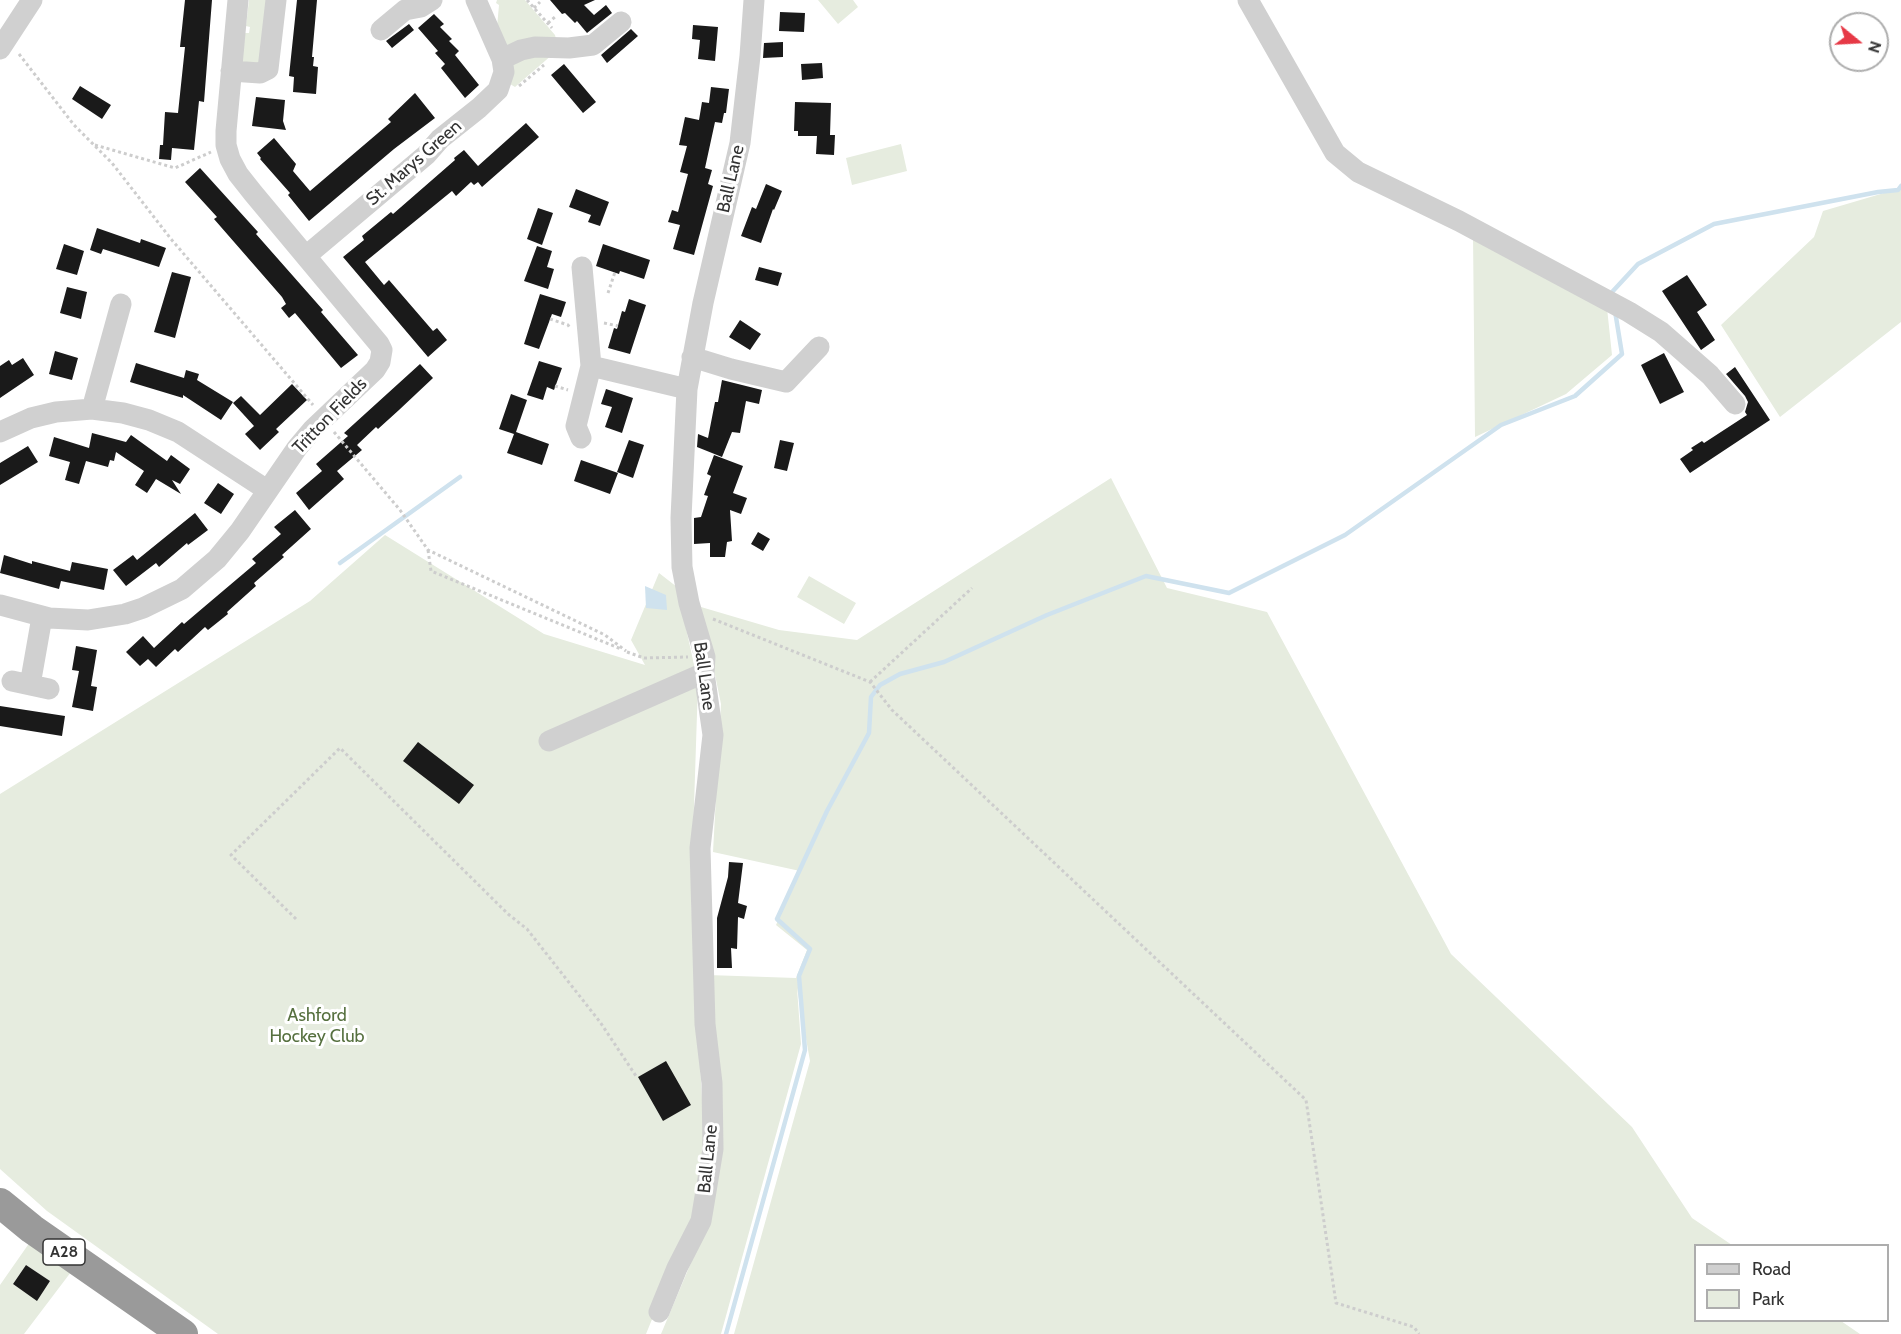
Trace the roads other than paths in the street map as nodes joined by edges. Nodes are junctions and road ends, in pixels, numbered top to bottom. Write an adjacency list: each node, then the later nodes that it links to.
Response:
1 (32, 0): 10 (street)
2 (238, 0): 12 (street, Tritton Fields)
3 (276, 0): 12 (street)
4 (476, 0): 11 (street)
5 (754, 0): 17 (street, Ball Lane)
6 (1248, 0): 20 (street)
7 (429, 2): 9 (street)
8 (621, 22): 11 (street)
9 (381, 30)
10 (4, 44)
11 (502, 59): 13 (street, St. Marys Green)
12 (231, 71): 13 (street, Tritton Fields)
13 (306, 256): 24 (street, Tritton Fields)
14 (582, 267): 18 (street)
15 (119, 304): 21 (street)
16 (819, 347): 17 (street)
17 (692, 357): 19 (street, Ball Lane)
18 (591, 366): 19 (street); 22 (street)
19 (687, 389): 27 (street, Ball Lane)
20 (1735, 404)
21 (92, 409): 23 (street); 24 (street)
22 (574, 424)
23 (0, 432)
24 (267, 490): 26 (street, Tritton Fields)
25 (0, 604): 26 (street, Tritton Fields)
26 (42, 616): 28 (street)
27 (704, 665): 29 (street); 31 (street, Ball Lane)
28 (30, 685)
29 (549, 741)
30 (0, 1203): 32 (highway, A28)
31 (658, 1312)
32 (183, 1334)

